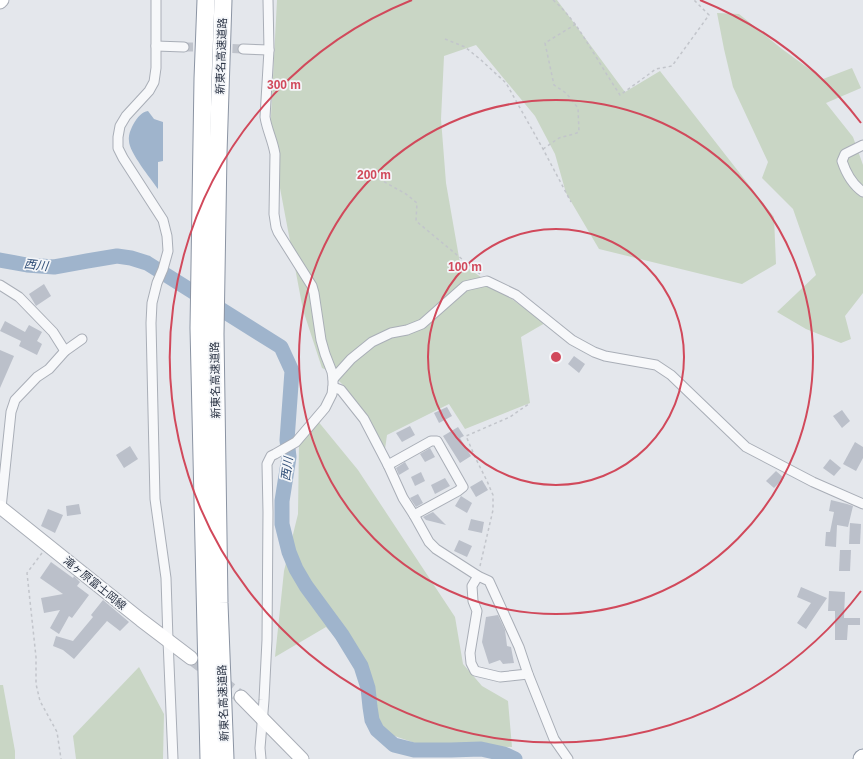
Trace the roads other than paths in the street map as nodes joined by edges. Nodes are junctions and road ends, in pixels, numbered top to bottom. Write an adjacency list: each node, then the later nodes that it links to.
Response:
1 (2, 0): 6 (main road)
2 (156, 0): 7 (street)
3 (206, 0): 13 (highway, 新東名高速道路)
4 (223, 0): 13 (highway, 新東名高速道路)
5 (268, 0): 10 (street)
6 (0, 2)
7 (156, 46): 8 (street); 23 (street)
8 (184, 47)
9 (244, 49): 10 (street)
10 (269, 50): 17 (street)
11 (863, 145): 12 (street)
12 (863, 192)
13 (207, 272): 29 (highway, 新東名高速道路); 30 (highway, 新東名高速道路)
14 (0, 285): 16 (street)
15 (82, 339): 16 (street)
16 (65, 351): 20 (street)
17 (333, 383): 18 (street); 19 (street); 27 (street)
18 (388, 464): 21 (street); 21 (street)
19 (863, 504)
20 (1, 508): 23 (main road, 滝ヶ原富士岡線)
21 (414, 515): 22 (street)
22 (478, 576): 25 (street); 25 (street)
23 (168, 640): 24 (main road, 滝ヶ原富士岡線); 28 (street)
24 (191, 658)
25 (528, 674): 33 (street)
26 (241, 697): 27 (main road)
27 (263, 719): 31 (street); 32 (main road)
28 (173, 759)
29 (209, 759)
30 (225, 759)
31 (261, 759)
32 (302, 759)
33 (568, 759)

